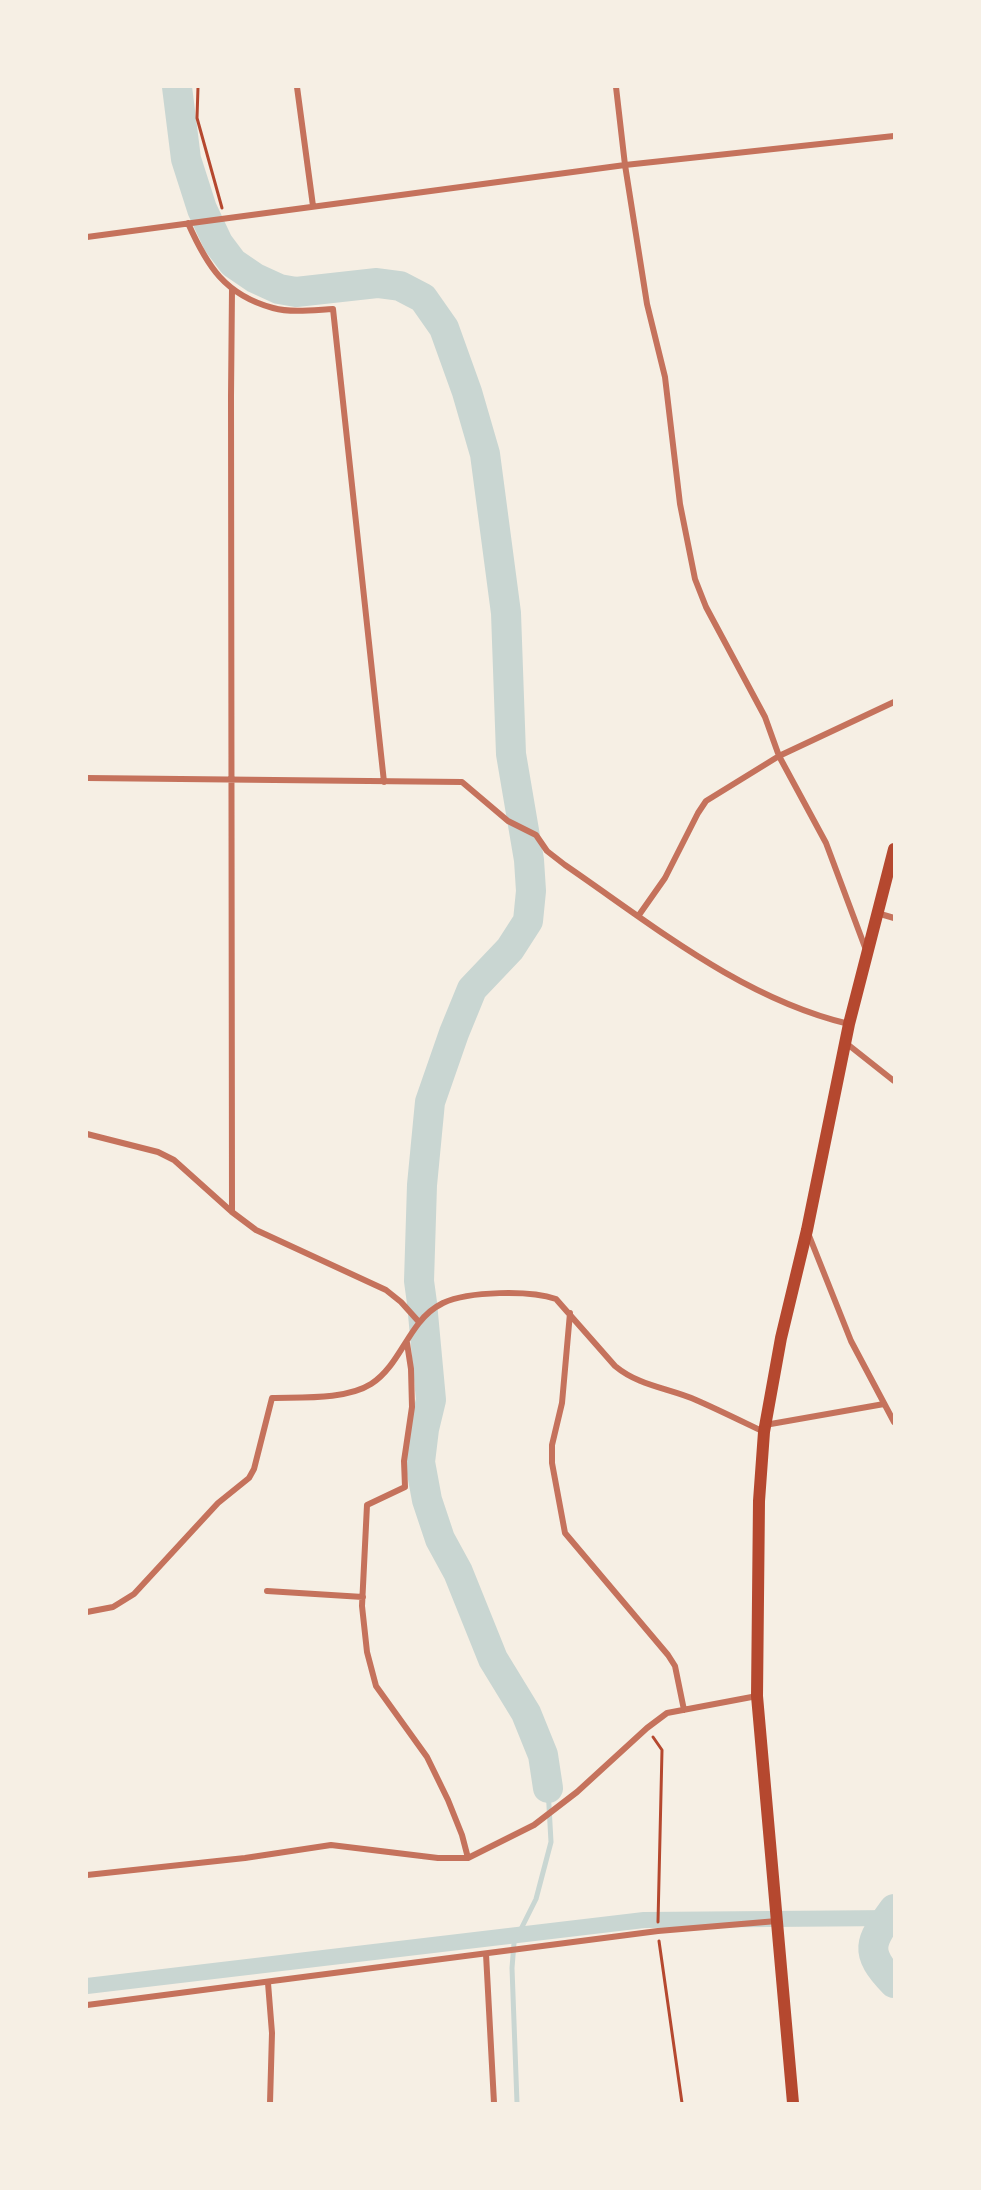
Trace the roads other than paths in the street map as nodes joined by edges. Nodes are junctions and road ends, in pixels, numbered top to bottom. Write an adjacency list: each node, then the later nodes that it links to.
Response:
1 (297, 87): 5 (street)
2 (616, 87): 4 (street)
3 (894, 136): 4 (street)
4 (625, 165): 5 (street); 10 (street)
5 (313, 206): 6 (street)
6 (188, 223): 7 (street); 8 (street)
7 (87, 237)
8 (232, 289): 12 (street); 13 (street)
9 (894, 702): 10 (street)
10 (779, 756): 16 (street); 18 (street)
11 (87, 778): 12 (street)
12 (232, 781): 13 (street); 23 (street)
13 (384, 782): 16 (street)
14 (894, 849): 15 (main road)
15 (877, 913): 17 (street); 18 (main road)
16 (639, 915): 19 (street)
17 (894, 918)
18 (867, 951): 19 (main road)
19 (849, 1024): 20 (main road)
20 (846, 1043): 21 (street); 24 (main road)
21 (894, 1081)
22 (87, 1134): 23 (street)
23 (232, 1212): 26 (street)
24 (807, 1230): 28 (street); 30 (main road)
25 (570, 1312): 26 (street); 30 (street); 35 (street)
26 (419, 1322): 27 (street)
27 (407, 1342): 32 (street); 33 (street)
28 (884, 1404): 29 (street); 30 (street)
29 (894, 1422)
30 (764, 1428): 34 (main road)
31 (267, 1591): 32 (street)
32 (363, 1597): 36 (street)
33 (87, 1612)
34 (757, 1696): 35 (street); 38 (main road)
35 (684, 1710): 36 (street)
36 (468, 1858): 37 (street)
37 (87, 1875)
38 (777, 1921): 39 (street); 44 (main road)
39 (486, 1954): 40 (street); 43 (street)
40 (268, 1983): 41 (street); 42 (street)
41 (87, 2005)
42 (270, 2103)
43 (494, 2103)
44 (793, 2103)

